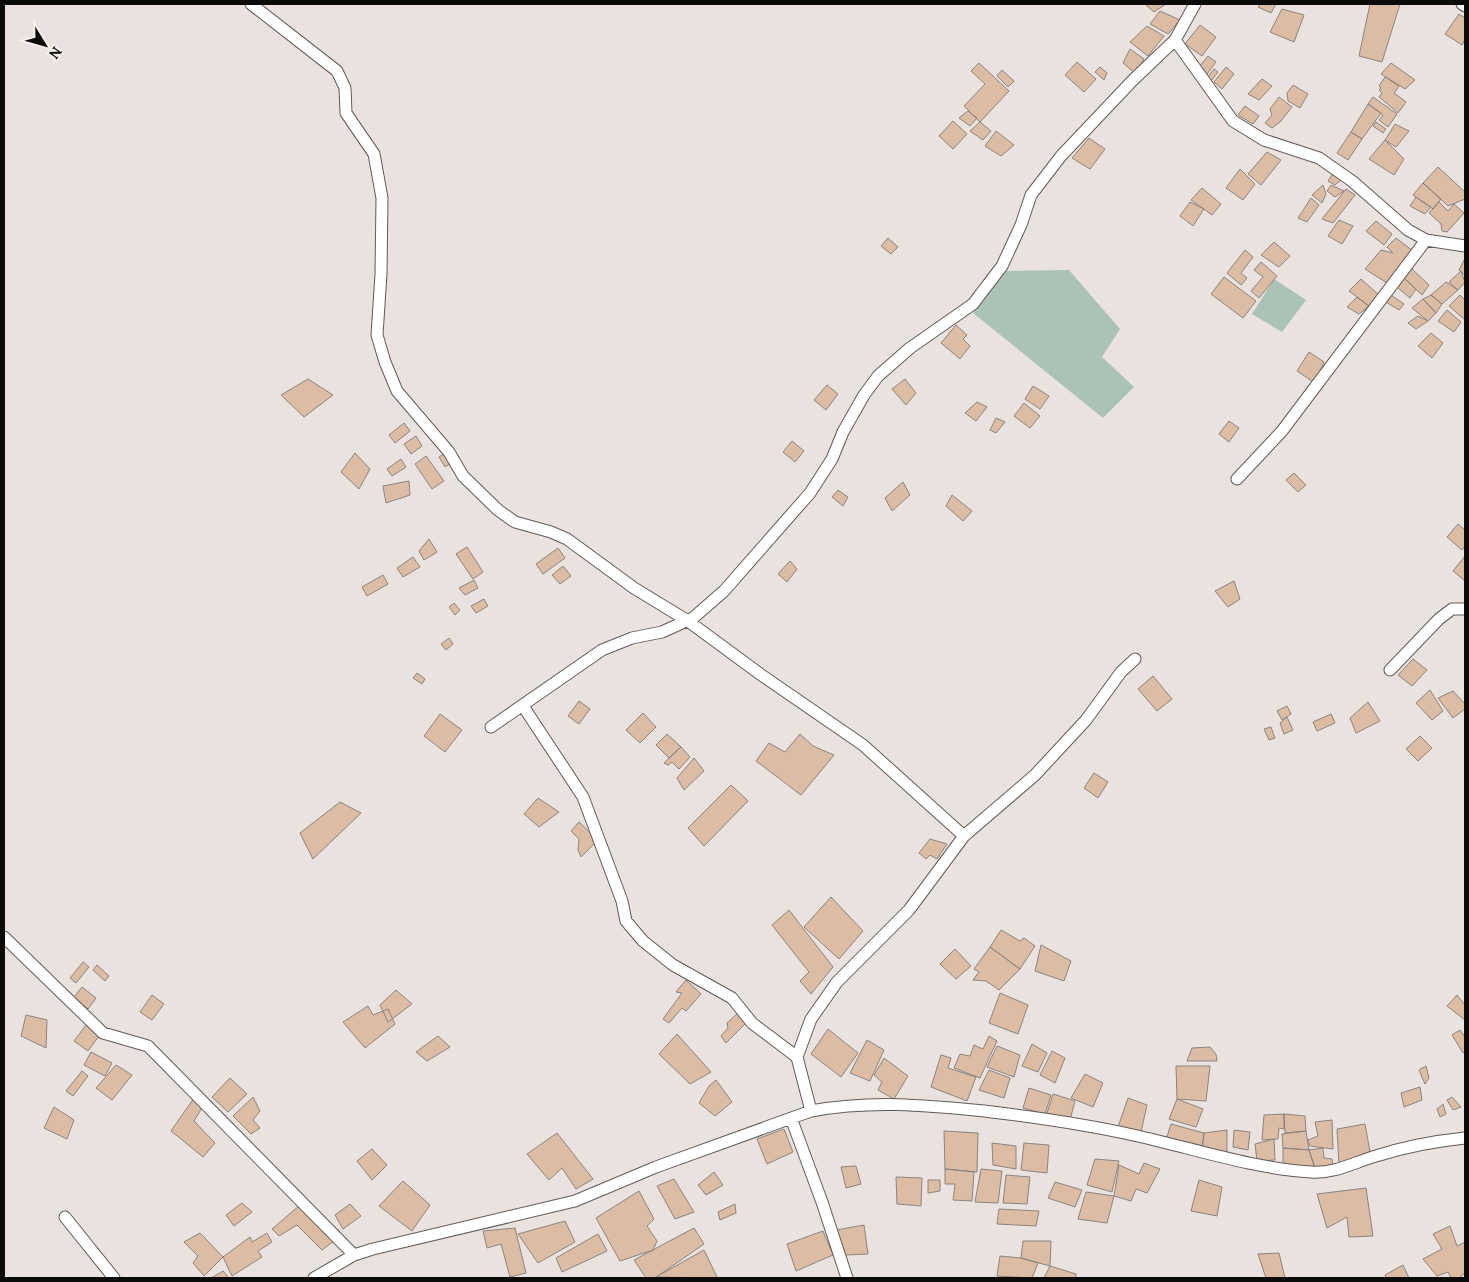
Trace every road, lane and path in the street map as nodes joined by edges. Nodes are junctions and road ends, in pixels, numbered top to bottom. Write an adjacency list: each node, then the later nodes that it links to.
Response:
1 (251, 4): 8 (street)
2 (1196, 4): 3 (street)
3 (1175, 40): 4 (street); 8 (street)
4 (1426, 240): 5 (street); 6 (street)
5 (1465, 246)
6 (1237, 479)
7 (1465, 609): 10 (street)
8 (688, 621): 11 (street); 13 (street)
9 (1135, 659): 13 (street)
10 (1390, 670)
11 (522, 706): 12 (street); 15 (street)
12 (491, 728)
13 (964, 836): 15 (street)
14 (4, 937): 20 (street)
15 (798, 1057): 16 (street)
16 (811, 1111): 17 (street); 18 (street)
17 (791, 1118): 20 (street); 23 (street)
18 (1465, 1138)
19 (65, 1217): 21 (street)
20 (354, 1255): 22 (street)
21 (114, 1278)
22 (314, 1278)
23 (847, 1278)

